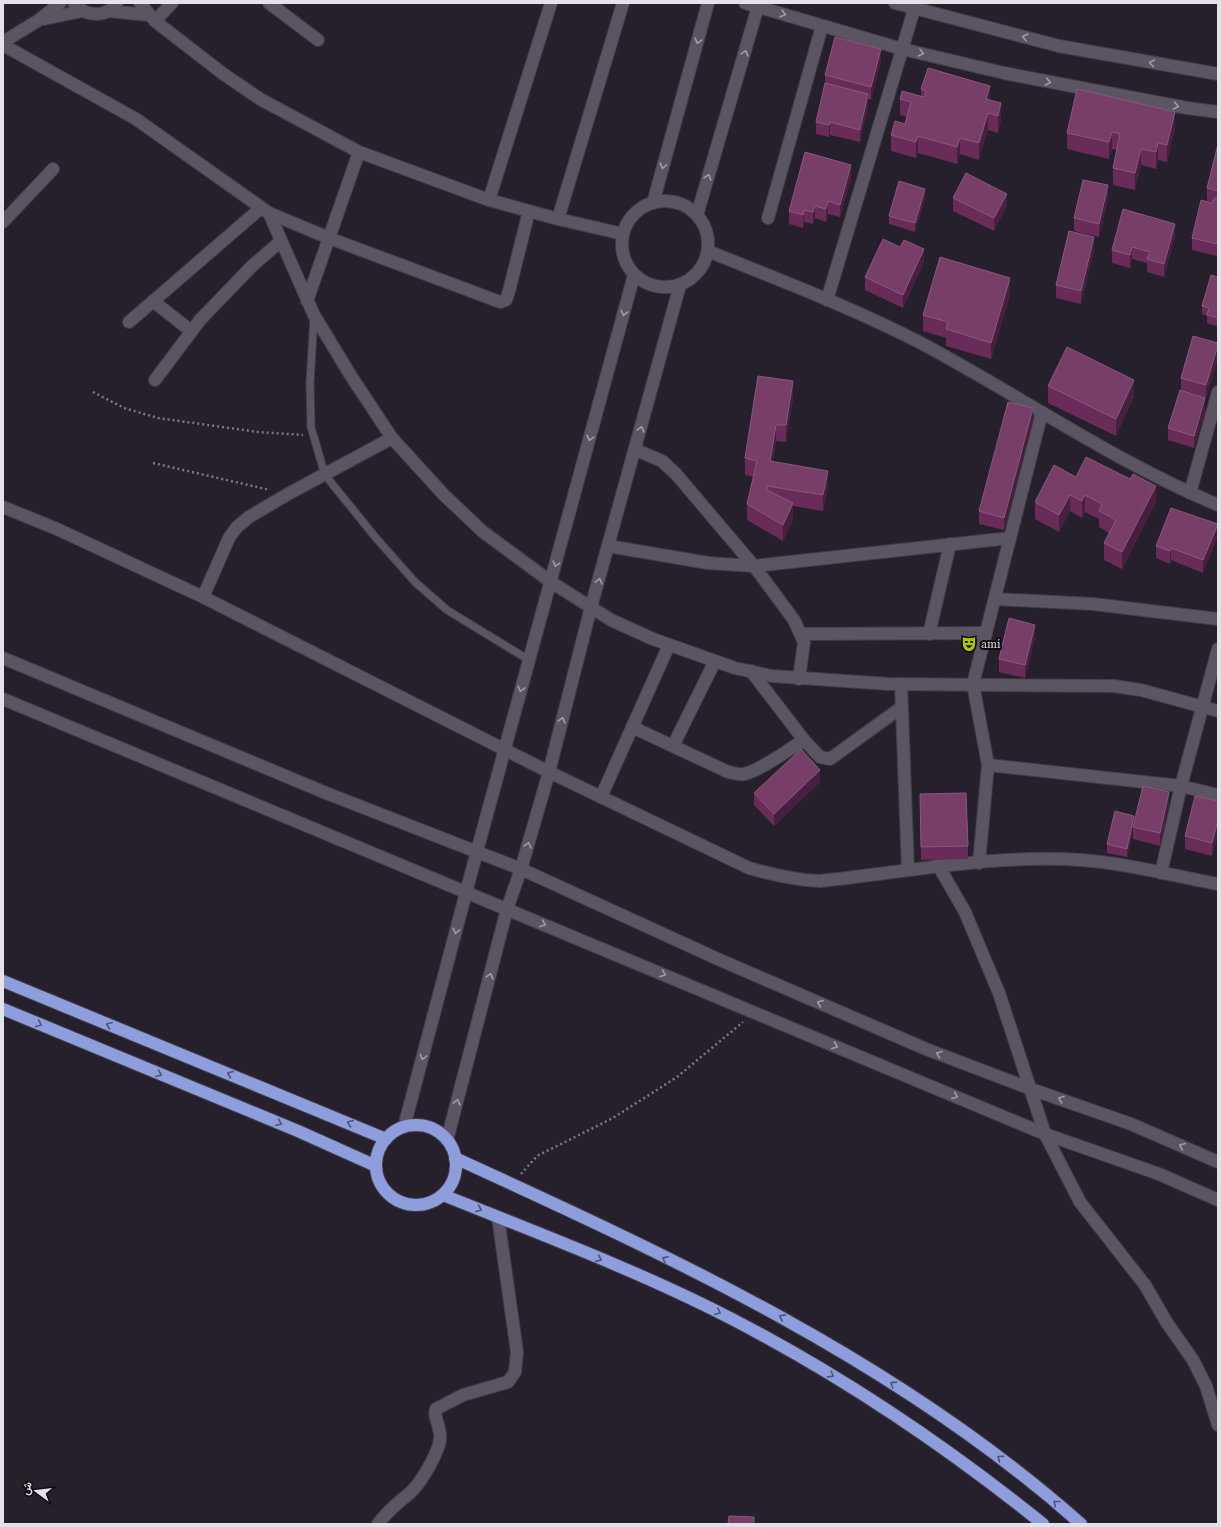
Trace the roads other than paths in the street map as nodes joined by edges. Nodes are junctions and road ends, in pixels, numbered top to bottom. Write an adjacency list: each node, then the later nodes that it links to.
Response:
1 (60, 3): 15 (street)
2 (140, 3): 14 (street)
3 (172, 3): 14 (street)
4 (269, 3): 17 (street)
5 (551, 3): 25 (street)
6 (623, 3): 33 (street)
7 (708, 3): 26 (street, one-way to 26)
8 (745, 3): 10 (street)
9 (895, 3): 11 (street)
10 (758, 5): 16 (street, one-way to 16); 31 (street, one-way to 10)
11 (915, 6): 20 (street); 21 (street, one-way to 11)
12 (78, 7): 13 (street); 15 (street)
13 (112, 7): 14 (street)
14 (152, 18): 23 (street)
15 (39, 20): 18 (street)
16 (822, 26): 20 (street); 32 (street)
17 (318, 40)
18 (3, 42)
19 (3, 45): 29 (street)
20 (902, 49): 22 (street, one-way to 22); 42 (street)
21 (1218, 74)
22 (1218, 112)
23 (359, 152): 25 (street); 36 (street)
24 (53, 169): 27 (street)
25 (489, 200): 30 (street)
26 (653, 202): 31 (street); 35 (street)
27 (19, 206): 28 (street); 34 (street)
28 (3, 208)
29 (265, 211): 36 (street); 37 (street); 43 (street)
30 (529, 211): 33 (street); 36 (street)
31 (697, 215): 38 (street)
32 (768, 218)
33 (558, 220): 35 (street)
34 (3, 222)
35 (623, 234): 39 (street)
36 (330, 238): 41 (street)
37 (281, 241): 41 (street); 46 (street)
38 (708, 252): 40 (street); 42 (street)
39 (634, 275): 40 (street); 60 (street, one-way to 60)
40 (680, 285): 51 (street, one-way to 40)
41 (307, 300): 44 (street)
42 (827, 300): 49 (street)
43 (154, 301): 45 (street); 46 (street)
44 (314, 315): 50 (street); 52 (lane)
45 (129, 322)
46 (191, 331): 47 (street)
47 (155, 380)
48 (1218, 392): 53 (street)
49 (1042, 412): 53 (street); 56 (street)
50 (392, 438): 52 (street); 60 (street)
51 (636, 450): 58 (street); 59 (street)
52 (325, 475): 61 (street); 71 (lane)
53 (1190, 493): 54 (street)
54 (1218, 505)
55 (3, 507): 61 (street)
56 (1010, 538): 57 (street); 62 (street)
57 (950, 544): 59 (street); 67 (street)
58 (608, 546): 59 (street); 63 (street, one-way to 58)
59 (754, 566): 66 (street)
60 (551, 582): 63 (street); 71 (street)
61 (203, 597): 84 (street)
62 (995, 599): 64 (street); 65 (street)
63 (592, 607): 68 (street); 86 (street, one-way to 63)
64 (1218, 619)
65 (986, 633): 67 (street); 76 (street)
66 (802, 634): 67 (street); 74 (street)
67 (929, 634)
68 (669, 645): 72 (street); 81 (street)
69 (1218, 649): 79 (street)
70 (3, 658): 90 (street)
71 (529, 660): 84 (street, one-way to 84)
72 (715, 661): 73 (street); 83 (street)
73 (751, 671): 74 (street); 82 (street)
74 (799, 679): 75 (street)
75 (901, 684): 76 (street); 78 (street)
76 (974, 684): 79 (street); 85 (street)
77 (3, 700): 97 (street)
78 (902, 707): 82 (street); 94 (street)
79 (1202, 707): 80 (street); 87 (street)
80 (1218, 711)
81 (632, 728): 83 (street); 89 (street)
82 (804, 740): 83 (street)
83 (673, 746)
84 (505, 748): 86 (street); 90 (street)
85 (988, 765): 87 (street); 91 (street)
86 (549, 772): 89 (street); 93 (street, one-way to 86)
87 (1181, 786): 88 (street); 95 (street)
88 (1218, 795)
89 (601, 797): 94 (street)
90 (477, 851): 93 (street); 97 (street)
91 (979, 863): 92 (street); 95 (street)
92 (938, 865): 94 (street); 101 (street)
93 (521, 869): 98 (street); 101 (street, one-way to 93)
94 (908, 870)
95 (1161, 873): 96 (street)
96 (1218, 884)
97 (466, 894): 98 (street); 102 (street, one-way to 102)
98 (507, 909): 103 (street, one-way to 103); 105 (street, one-way to 98)
99 (3, 981): 104 (highway, one-way to 99)
100 (3, 1009): 108 (highway, one-way to 108)
101 (1031, 1089): 103 (street); 107 (street, one-way to 101)
102 (404, 1127): 104 (highway); 105 (highway)
103 (1045, 1134): 110 (street); 112 (street)
104 (386, 1139): 108 (highway)
105 (447, 1140): 106 (highway)
106 (455, 1158): 109 (highway); 115 (highway, one-way to 106)
107 (1218, 1162)
108 (376, 1166): 109 (highway)
109 (443, 1195): 111 (highway, one-way to 111)
110 (1218, 1200)
111 (498, 1217): 113 (street); 114 (highway, one-way to 114)
112 (1218, 1425)
113 (378, 1524)
114 (1043, 1524)
115 (1080, 1524)

